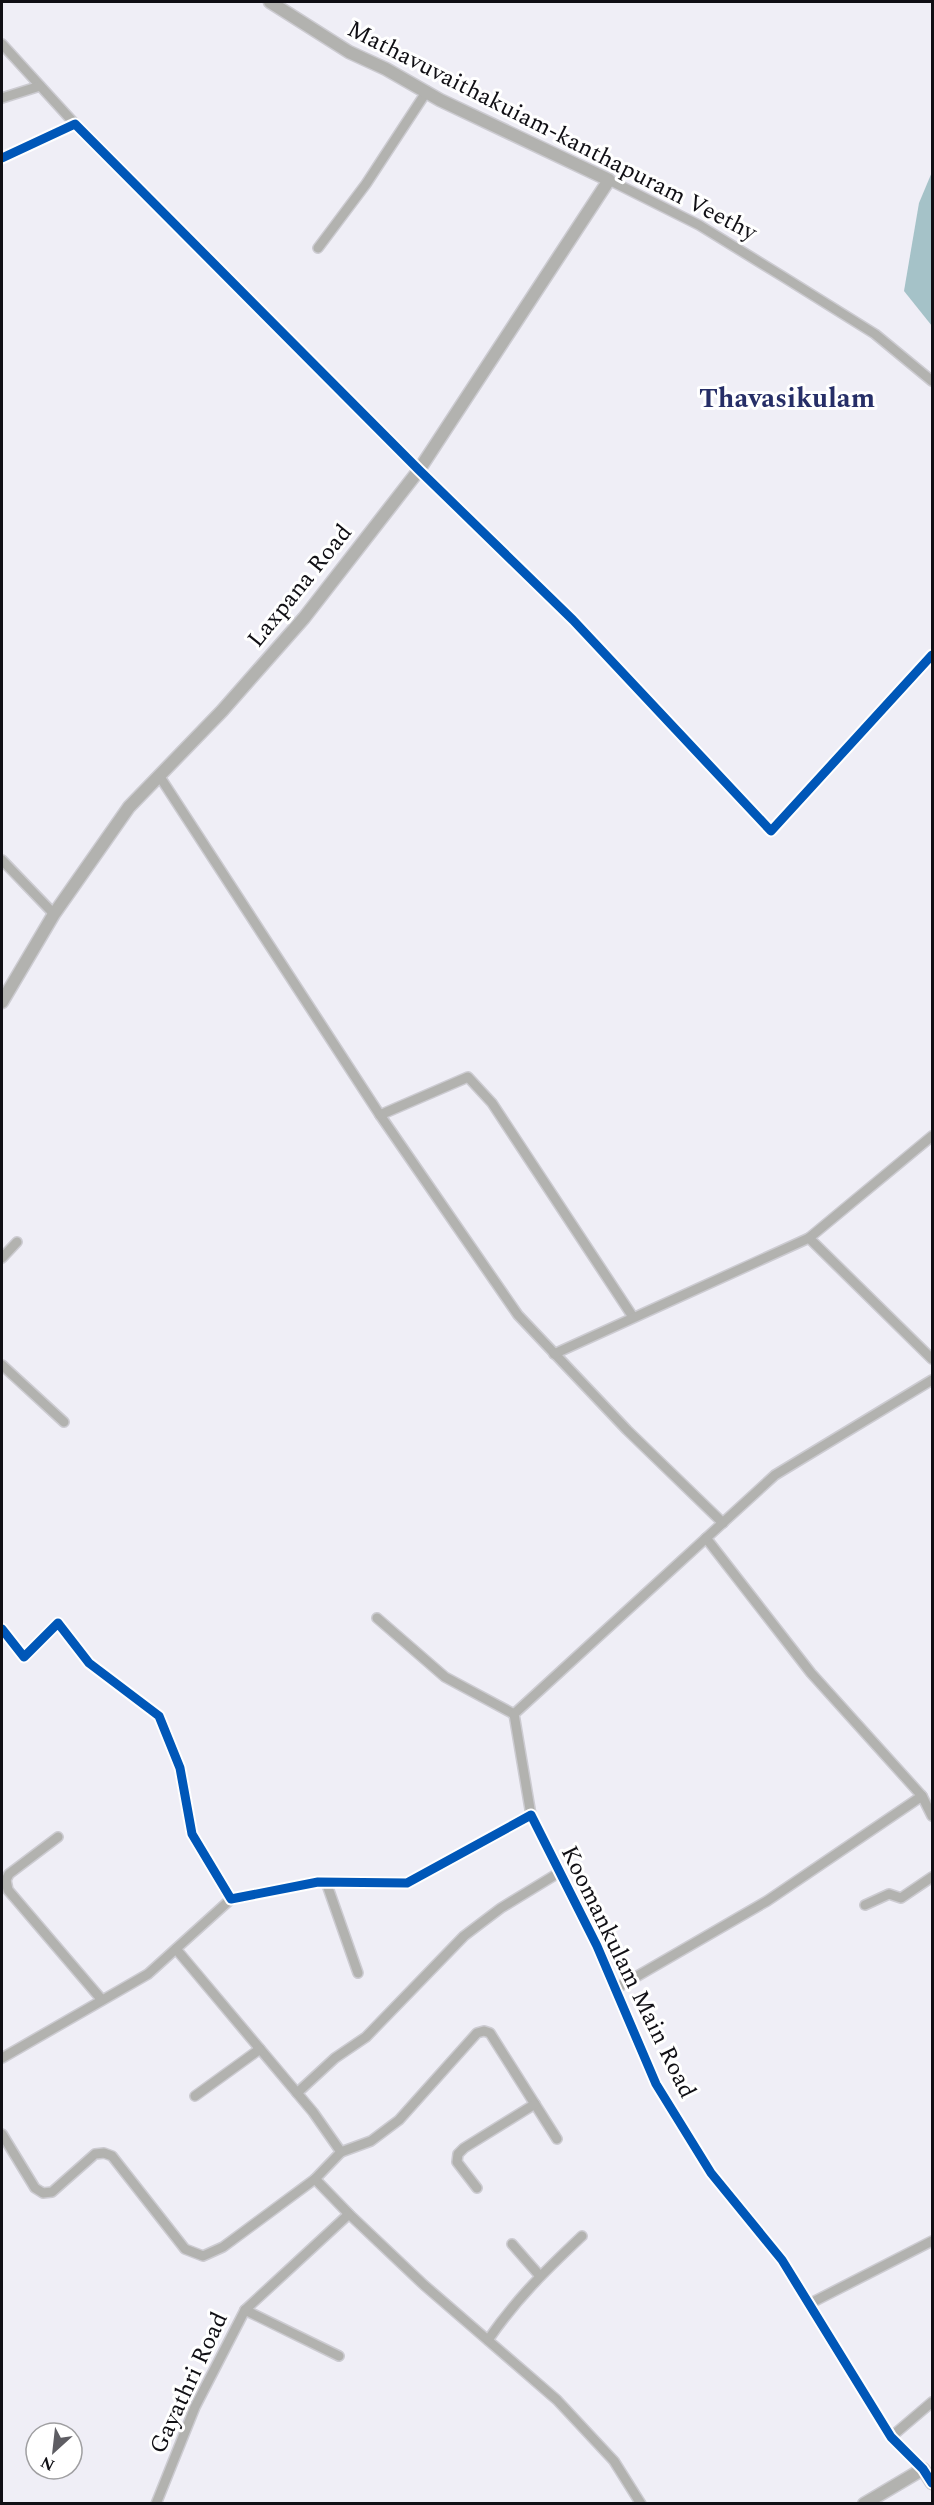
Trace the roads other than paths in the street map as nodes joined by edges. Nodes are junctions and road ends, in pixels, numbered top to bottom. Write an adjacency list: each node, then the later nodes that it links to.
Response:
1 (270, 2): 4 (street, Mathavuvaithakuiam-kanthapuram Veethy)
2 (2, 44): 3 (street)
3 (40, 86): 5 (street); 6 (street)
4 (427, 91): 8 (street, Mathavuvaithakuiam-kanthapuram Veethy); 9 (street)
5 (2, 98)
6 (75, 124): 7 (street); 11 (street)
7 (2, 158)
8 (609, 180): 10 (street, Mathavuvaithakuiam-kanthapuram Veethy); 11 (street, Laxpana Road)
9 (318, 248)
10 (933, 381)
11 (419, 470): 12 (street); 13 (street, Laxpana Road)
12 (933, 655)
13 (160, 777): 15 (street, Laxpana Road); 17 (street)
14 (2, 860): 15 (street)
15 (54, 914): 16 (street, Laxpana Road)
16 (2, 1002)
17 (380, 1115): 22 (street); 23 (street)
18 (933, 1136): 19 (street)
19 (808, 1238): 22 (street); 24 (street)
20 (17, 1242): 21 (street)
21 (2, 1258)
22 (633, 1317): 23 (street)
23 (554, 1354): 28 (street)
24 (933, 1359)
25 (2, 1365): 27 (street)
26 (933, 1380): 28 (street)
27 (63, 1422)
28 (723, 1523): 29 (street)
29 (706, 1538): 32 (street); 33 (street)
30 (377, 1618): 32 (street)
31 (2, 1629): 40 (street)
32 (514, 1714): 34 (street, Koomankulam Main Road)
33 (922, 1796): 35 (street); 44 (street)
34 (531, 1815): 37 (street, Koomankulam Main Road); 39 (street)
35 (933, 1816)
36 (58, 1837): 45 (street)
37 (560, 1872): 44 (street, Koomankulam Main Road); 48 (street)
38 (933, 1877): 41 (street)
39 (326, 1882): 40 (street); 43 (street)
40 (231, 1899): 42 (street)
41 (865, 1905)
42 (176, 1949): 45 (street); 46 (street)
43 (358, 1973)
44 (615, 1989): 61 (street, Koomankulam Main Road)
45 (102, 2000): 47 (street)
46 (260, 2049): 48 (street); 49 (street)
47 (2, 2058)
48 (297, 2093): 53 (street)
49 (195, 2096)
50 (535, 2104): 52 (street); 53 (street); 55 (street)
51 (2, 2134): 54 (street)
52 (557, 2139)
53 (341, 2152): 54 (street)
54 (315, 2179): 56 (street)
55 (477, 2188)
56 (349, 2214): 62 (street, Gayathri Road); 63 (street)
57 (582, 2236): 60 (street)
58 (933, 2241): 61 (street)
59 (512, 2244): 60 (street)
60 (540, 2276): 63 (street)
61 (809, 2304): 66 (street, Koomankulam Main Road)
62 (245, 2310): 64 (street); 69 (street, Gayathri Road)
63 (488, 2340): 70 (street)
64 (339, 2356)
65 (933, 2402): 66 (street)
66 (891, 2436): 67 (street, Koomankulam Main Road)
67 (923, 2469): 68 (street, Koomankulam Main Road); 71 (street)
68 (933, 2482)
69 (156, 2504)
70 (641, 2504)
71 (864, 2504)

